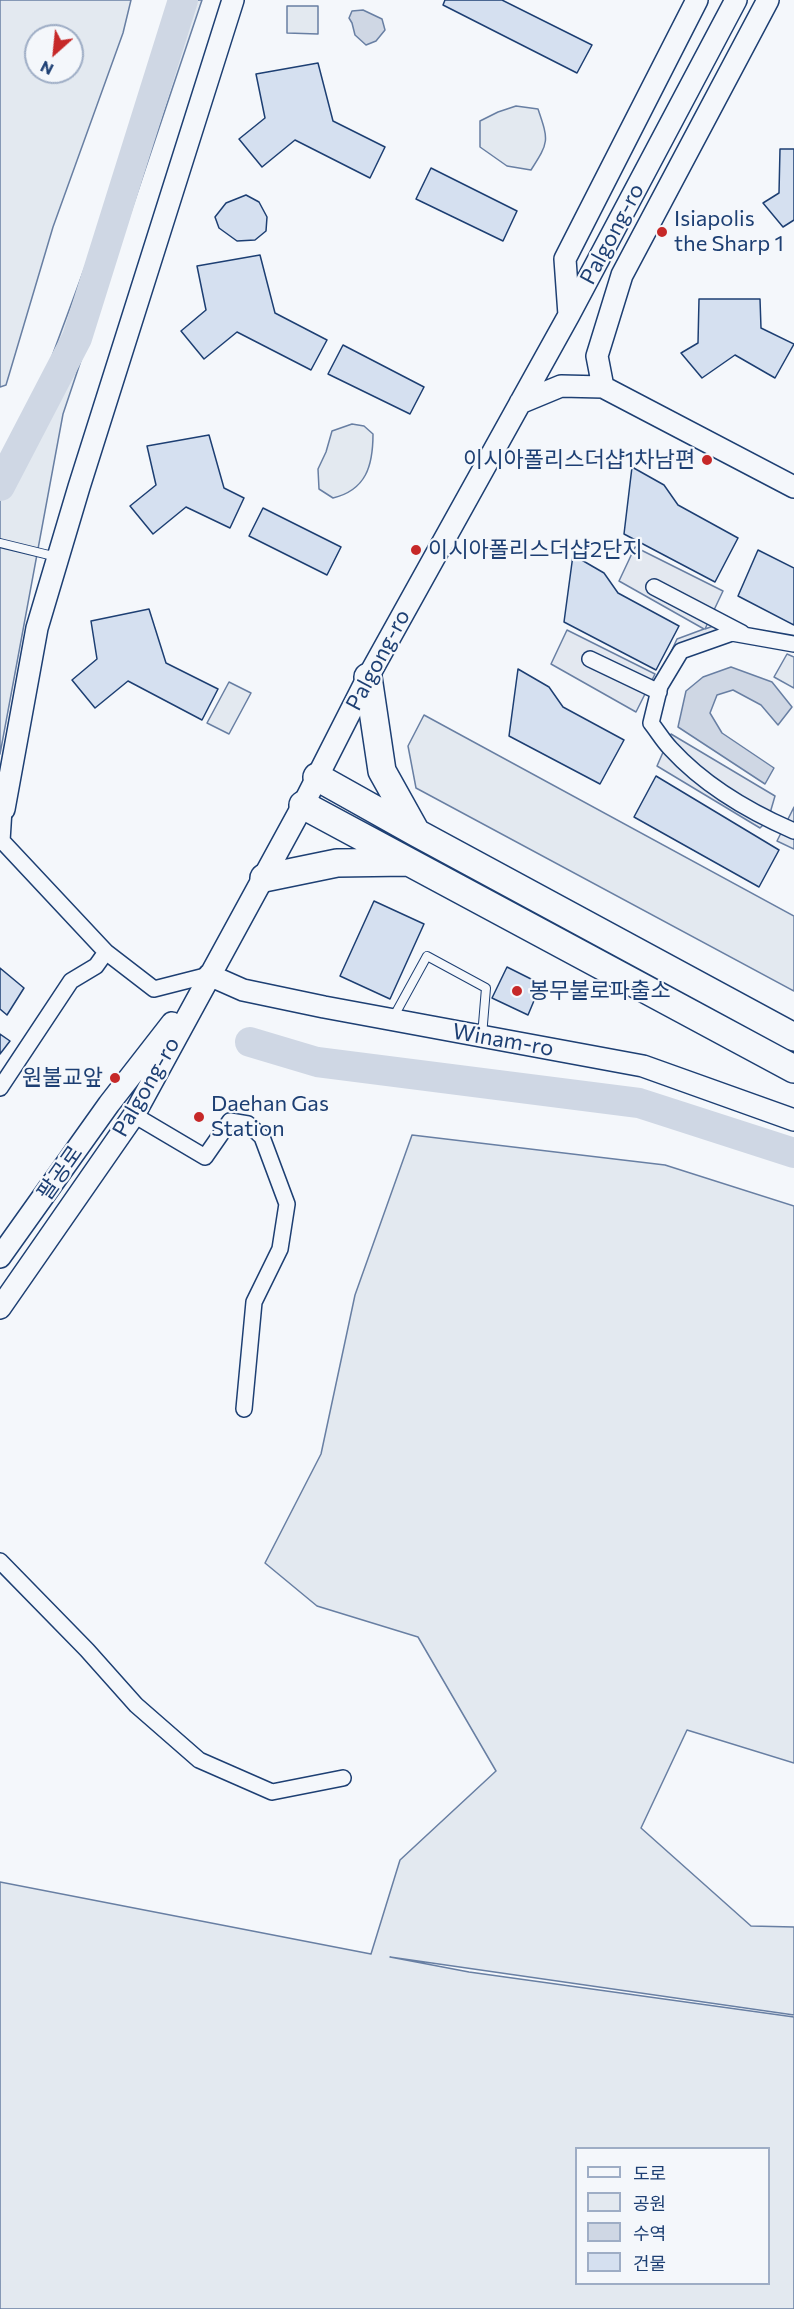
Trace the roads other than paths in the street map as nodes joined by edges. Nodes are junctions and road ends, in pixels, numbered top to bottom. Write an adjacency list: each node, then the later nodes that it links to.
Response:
1 (233, 0): 11 (main road)
2 (696, 0): 6 (main road)
3 (736, 0): 6 (main road, Palgong-ro)
4 (768, 0): 5 (main road)
5 (622, 275): 6 (main road); 7 (main road)
6 (569, 315): 8 (main road, Palgong-ro)
7 (603, 387): 8 (main road); 9 (main road)
8 (520, 403): 16 (main road, Palgong-ro)
9 (794, 487)
10 (0, 543): 11 (lane)
11 (58, 558): 20 (main road)
12 (654, 587): 13 (street)
13 (748, 636): 14 (street); 17 (street)
14 (794, 644)
15 (590, 659): 17 (street)
16 (368, 677): 18 (main road, Palgong-ro); 22 (highway)
17 (659, 692): 21 (street)
18 (317, 777): 19 (main road, Palgong-ro); 22 (highway)
19 (303, 805): 24 (highway); 25 (main road, Palgong-ro)
20 (4, 809): 23 (street)
21 (794, 831)
22 (417, 833): 30 (highway)
23 (1, 840): 26 (street)
24 (411, 862): 25 (highway); 31 (highway)
25 (264, 878): 27 (main road, Palgong-ro)
26 (106, 952): 27 (street); 32 (street)
27 (209, 975): 28 (main road, Winam-ro); 33 (main road, Palgong-ro); 35 (main road, 팔공로)
28 (392, 1020): 29 (main road, Winam-ro); 29 (lane)
29 (482, 1036): 34 (main road, Winam-ro)
30 (794, 1037)
31 (794, 1069)
32 (0, 1088)
33 (134, 1115): 36 (main road, Palgong-ro); 37 (street)
34 (794, 1120)
35 (0, 1257)
36 (0, 1308)
37 (243, 1409)
38 (0, 1561): 39 (street)
39 (343, 1778)

